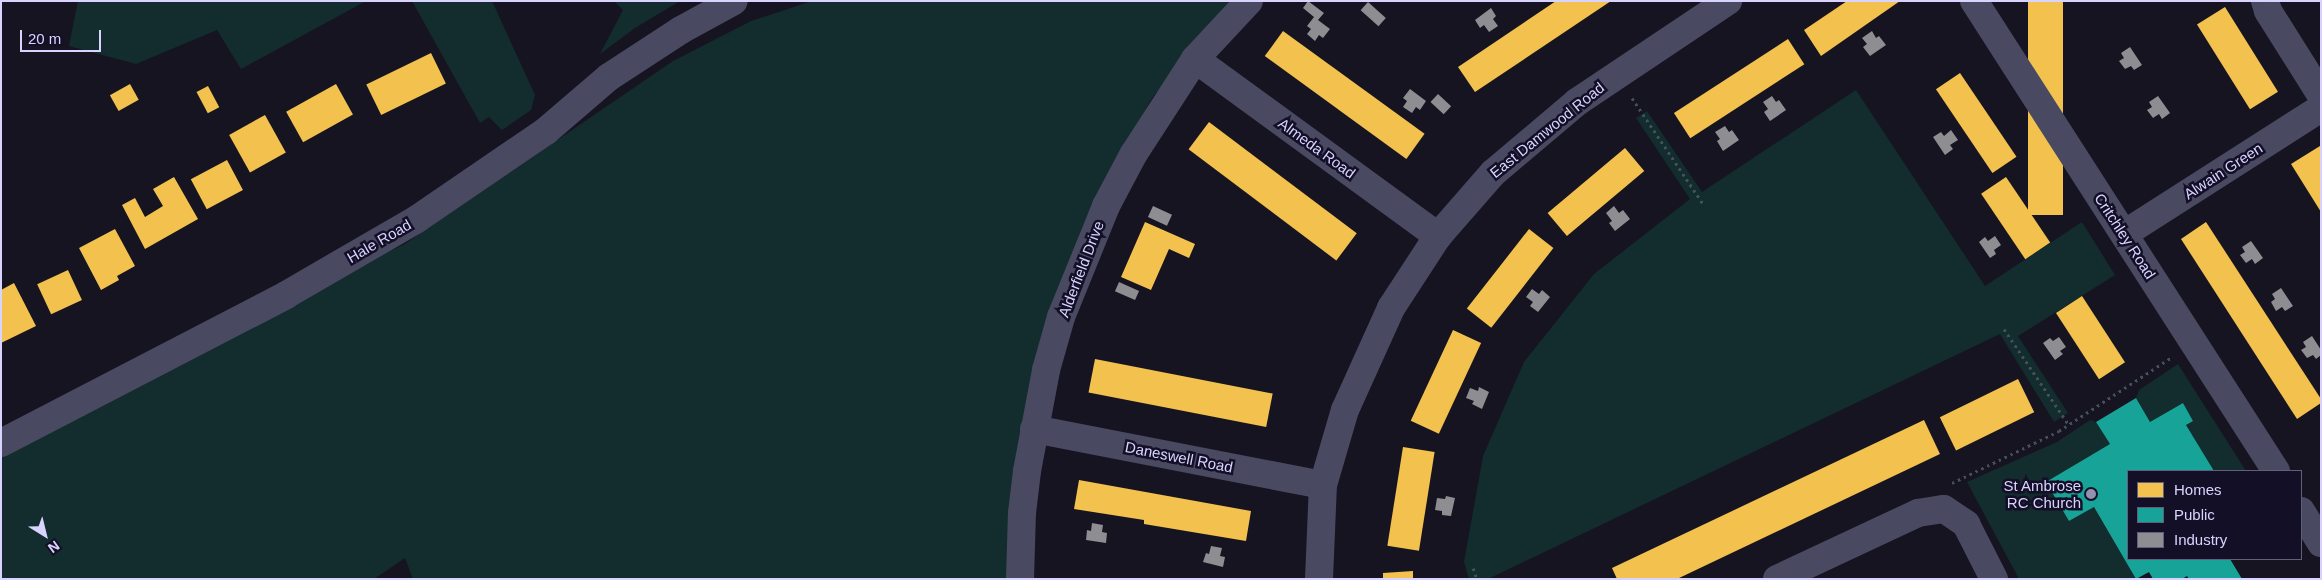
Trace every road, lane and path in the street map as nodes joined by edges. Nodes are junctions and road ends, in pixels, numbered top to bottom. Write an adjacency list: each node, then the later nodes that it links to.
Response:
1 (734, 1): 17 (street, Hale Road)
2 (1248, 1): 6 (street, Alderfield Drive)
3 (1728, 1): 7 (street, East Damwood Road)
4 (1974, 1): 11 (street, Critchley Road)
5 (2265, 1): 8 (street)
6 (1195, 60): 12 (street, Almeda Road); 16 (street, Alderfield Drive)
7 (1617, 75): 10 (path); 12 (street, East Damwood Road)
8 (2321, 95)
9 (2321, 108): 11 (street, Alwain Green)
10 (1704, 205)
11 (2124, 234): 14 (street, Critchley Road)
12 (1438, 236): 19 (street, East Damwood Road)
13 (2004, 328): 15 (path)
14 (2195, 343): 15 (path); 18 (street, Critchley Road)
15 (2069, 425): 20 (path)
16 (1034, 429): 19 (street, Daneswell Road); 24 (street, Alderfield Drive)
17 (1, 444)
18 (2275, 470)
19 (1323, 484): 25 (street, East Damwood Road)
20 (1918, 513): 27 (street); 28 (street)
21 (2302, 513): 22 (street)
22 (2321, 543)
23 (1473, 568): 26 (path)
24 (1020, 579)
25 (1319, 579)
26 (1477, 579)
27 (1777, 579)
28 (1994, 579)

